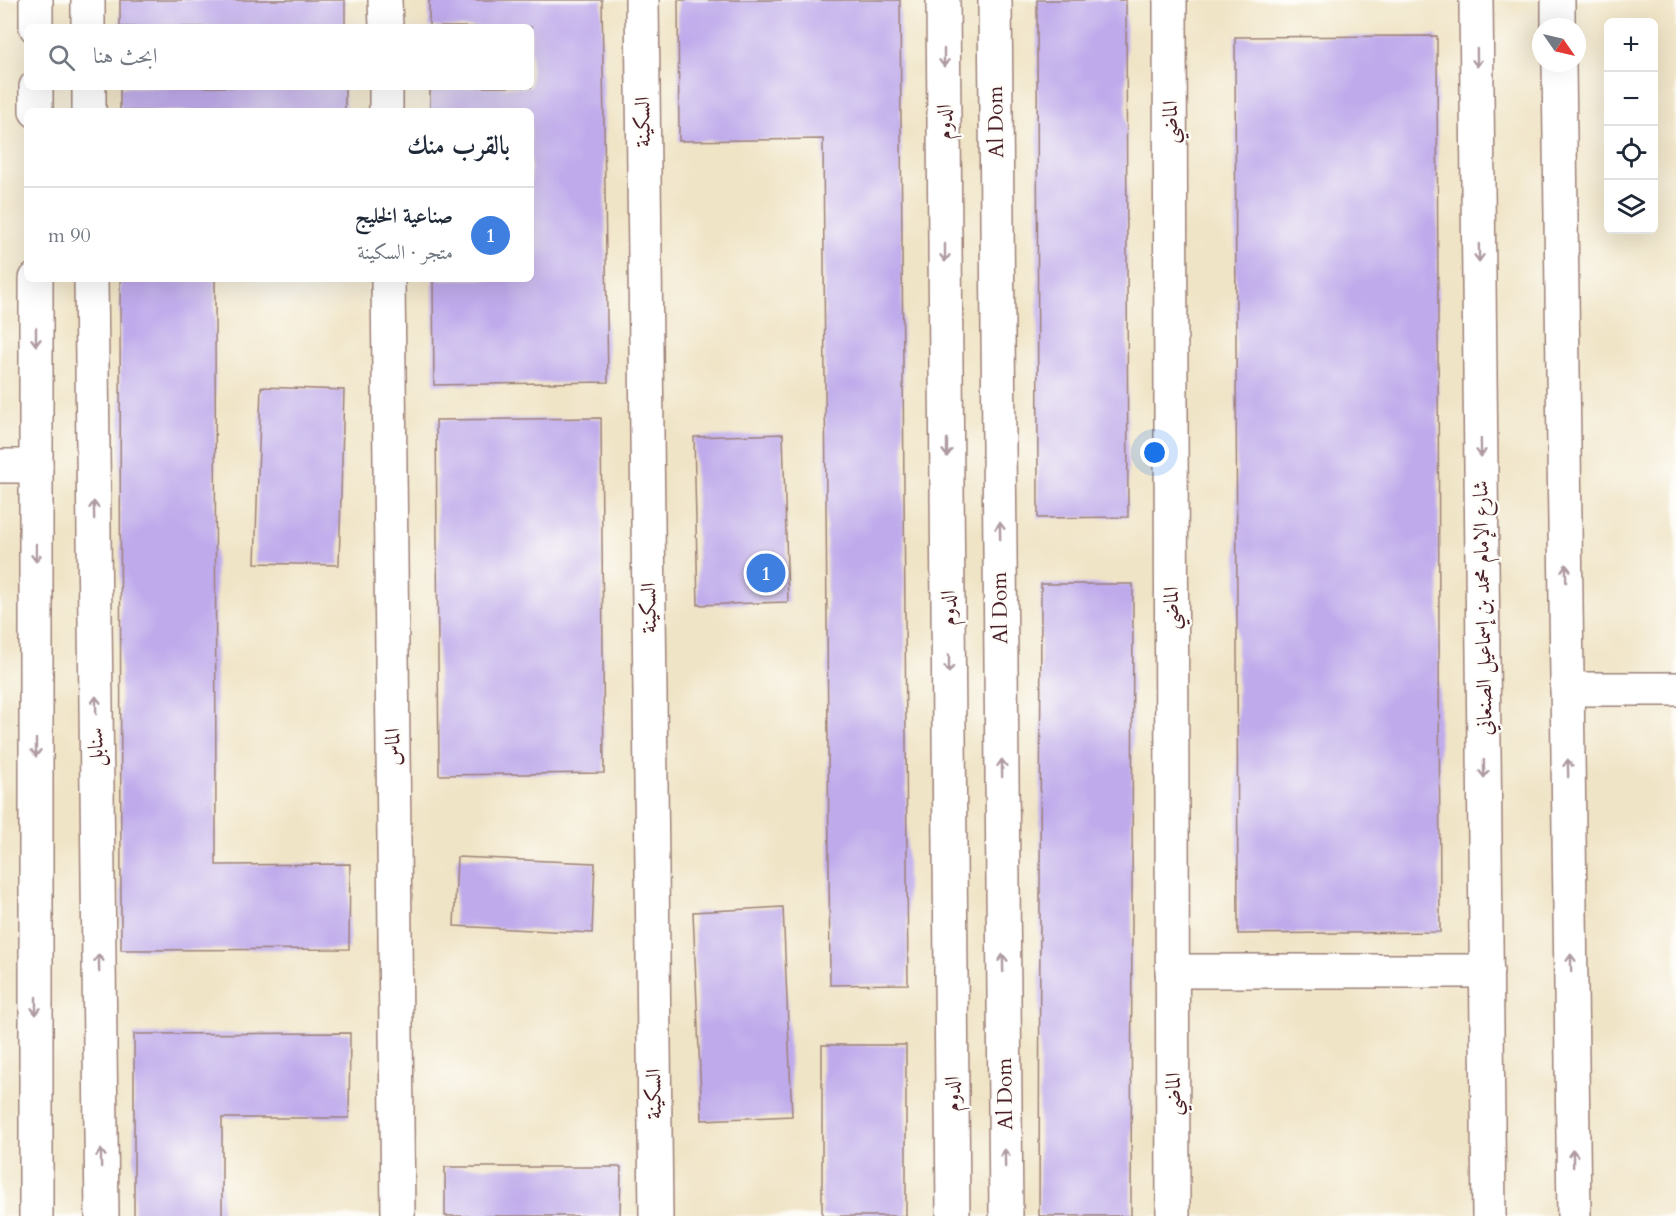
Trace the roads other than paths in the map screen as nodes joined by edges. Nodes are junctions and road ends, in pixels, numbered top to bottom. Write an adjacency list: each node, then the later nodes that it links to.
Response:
1 (36, 0): 11 (street)
2 (88, 0): 12 (street)
3 (385, 0): 13 (street)
4 (642, 0): 33 (street, السكينة)
5 (943, 0): 34 (street, الدوم, one-way to 34)
6 (995, 0): 35 (street, Al Dom, one-way to 6)
7 (1170, 0): 28 (street, الماضي)
8 (1476, 0): 29 (street, شارع الإمام محمد بن إسماعيل الصنعاني, one-way to 29)
9 (1558, 0): 10 (street)
10 (1558, 18)
11 (36, 24)
12 (88, 24)
13 (386, 24)
14 (1559, 72): 26 (street, one-way to 14)
15 (36, 90): 18 (street)
16 (89, 90): 19 (street)
17 (386, 90): 20 (street)
18 (36, 108)
19 (89, 108)
20 (386, 108)
21 (36, 282): 25 (street, one-way to 25)
22 (91, 282): 31 (street, سنابل, one-way to 22)
23 (388, 282): 32 (street, الماس)
24 (0, 466): 25 (street)
25 (36, 466): 30 (street, one-way to 30)
26 (1567, 689): 27 (street); 38 (street, one-way to 26)
27 (1676, 689)
28 (1172, 971): 29 (street); 36 (street, الماضي)
29 (1486, 971): 37 (street, شارع الإمام محمد بن إسماعيل الصنعاني)
30 (36, 1216)
31 (102, 1216)
32 (398, 1216)
33 (656, 1216)
34 (953, 1216)
35 (1006, 1216)
36 (1173, 1216)
37 (1489, 1216)
38 (1574, 1216)

